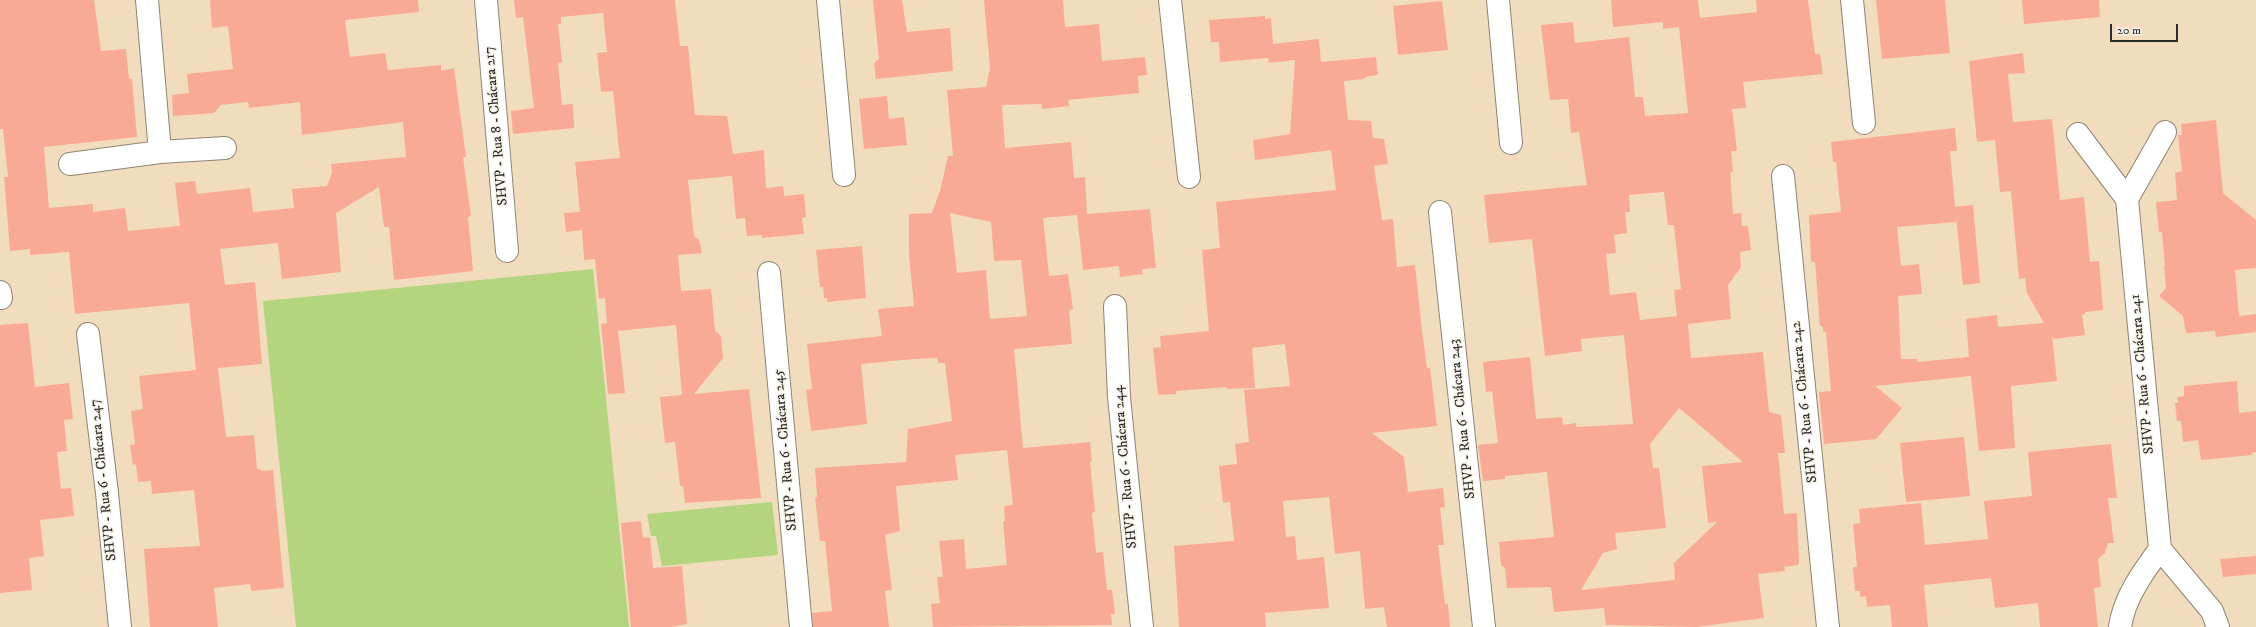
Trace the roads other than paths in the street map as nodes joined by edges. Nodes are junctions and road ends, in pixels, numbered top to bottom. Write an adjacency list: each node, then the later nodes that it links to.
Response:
1 (147, 0): 12 (street)
2 (486, 0): 19 (street, SHVP - Rua 8 - Chácara 217)
3 (828, 0): 14 (street)
4 (1170, 0): 16 (street)
5 (1498, 0): 10 (street)
6 (1852, 0): 7 (street)
7 (1864, 123)
8 (2165, 132): 17 (street)
9 (2078, 134): 17 (street)
10 (1511, 143)
11 (225, 148): 12 (street)
12 (160, 152): 13 (street)
13 (70, 164)
14 (844, 175)
15 (1783, 176): 28 (street, SHVP - Rua 6 - Chácara 242)
16 (1189, 177)
17 (2126, 198): 23 (street, SHVP - Rua 6 - Chácara 241)
18 (1440, 212): 27 (street, SHVP - Rua 6 - Chácara 243)
19 (507, 251)
20 (769, 273): 25 (street, SHVP - Rua 6 - Chácara 245)
21 (1115, 306): 26 (street, SHVP - Rua 6 - Chácara 244)
22 (88, 334): 24 (street, SHVP - Rua 6 - Chácara 247)
23 (2160, 549): 29 (street); 30 (street)
24 (120, 627)
25 (801, 627)
26 (1142, 627)
27 (1484, 627)
28 (1828, 627)
29 (2120, 627)
30 (2218, 627)

